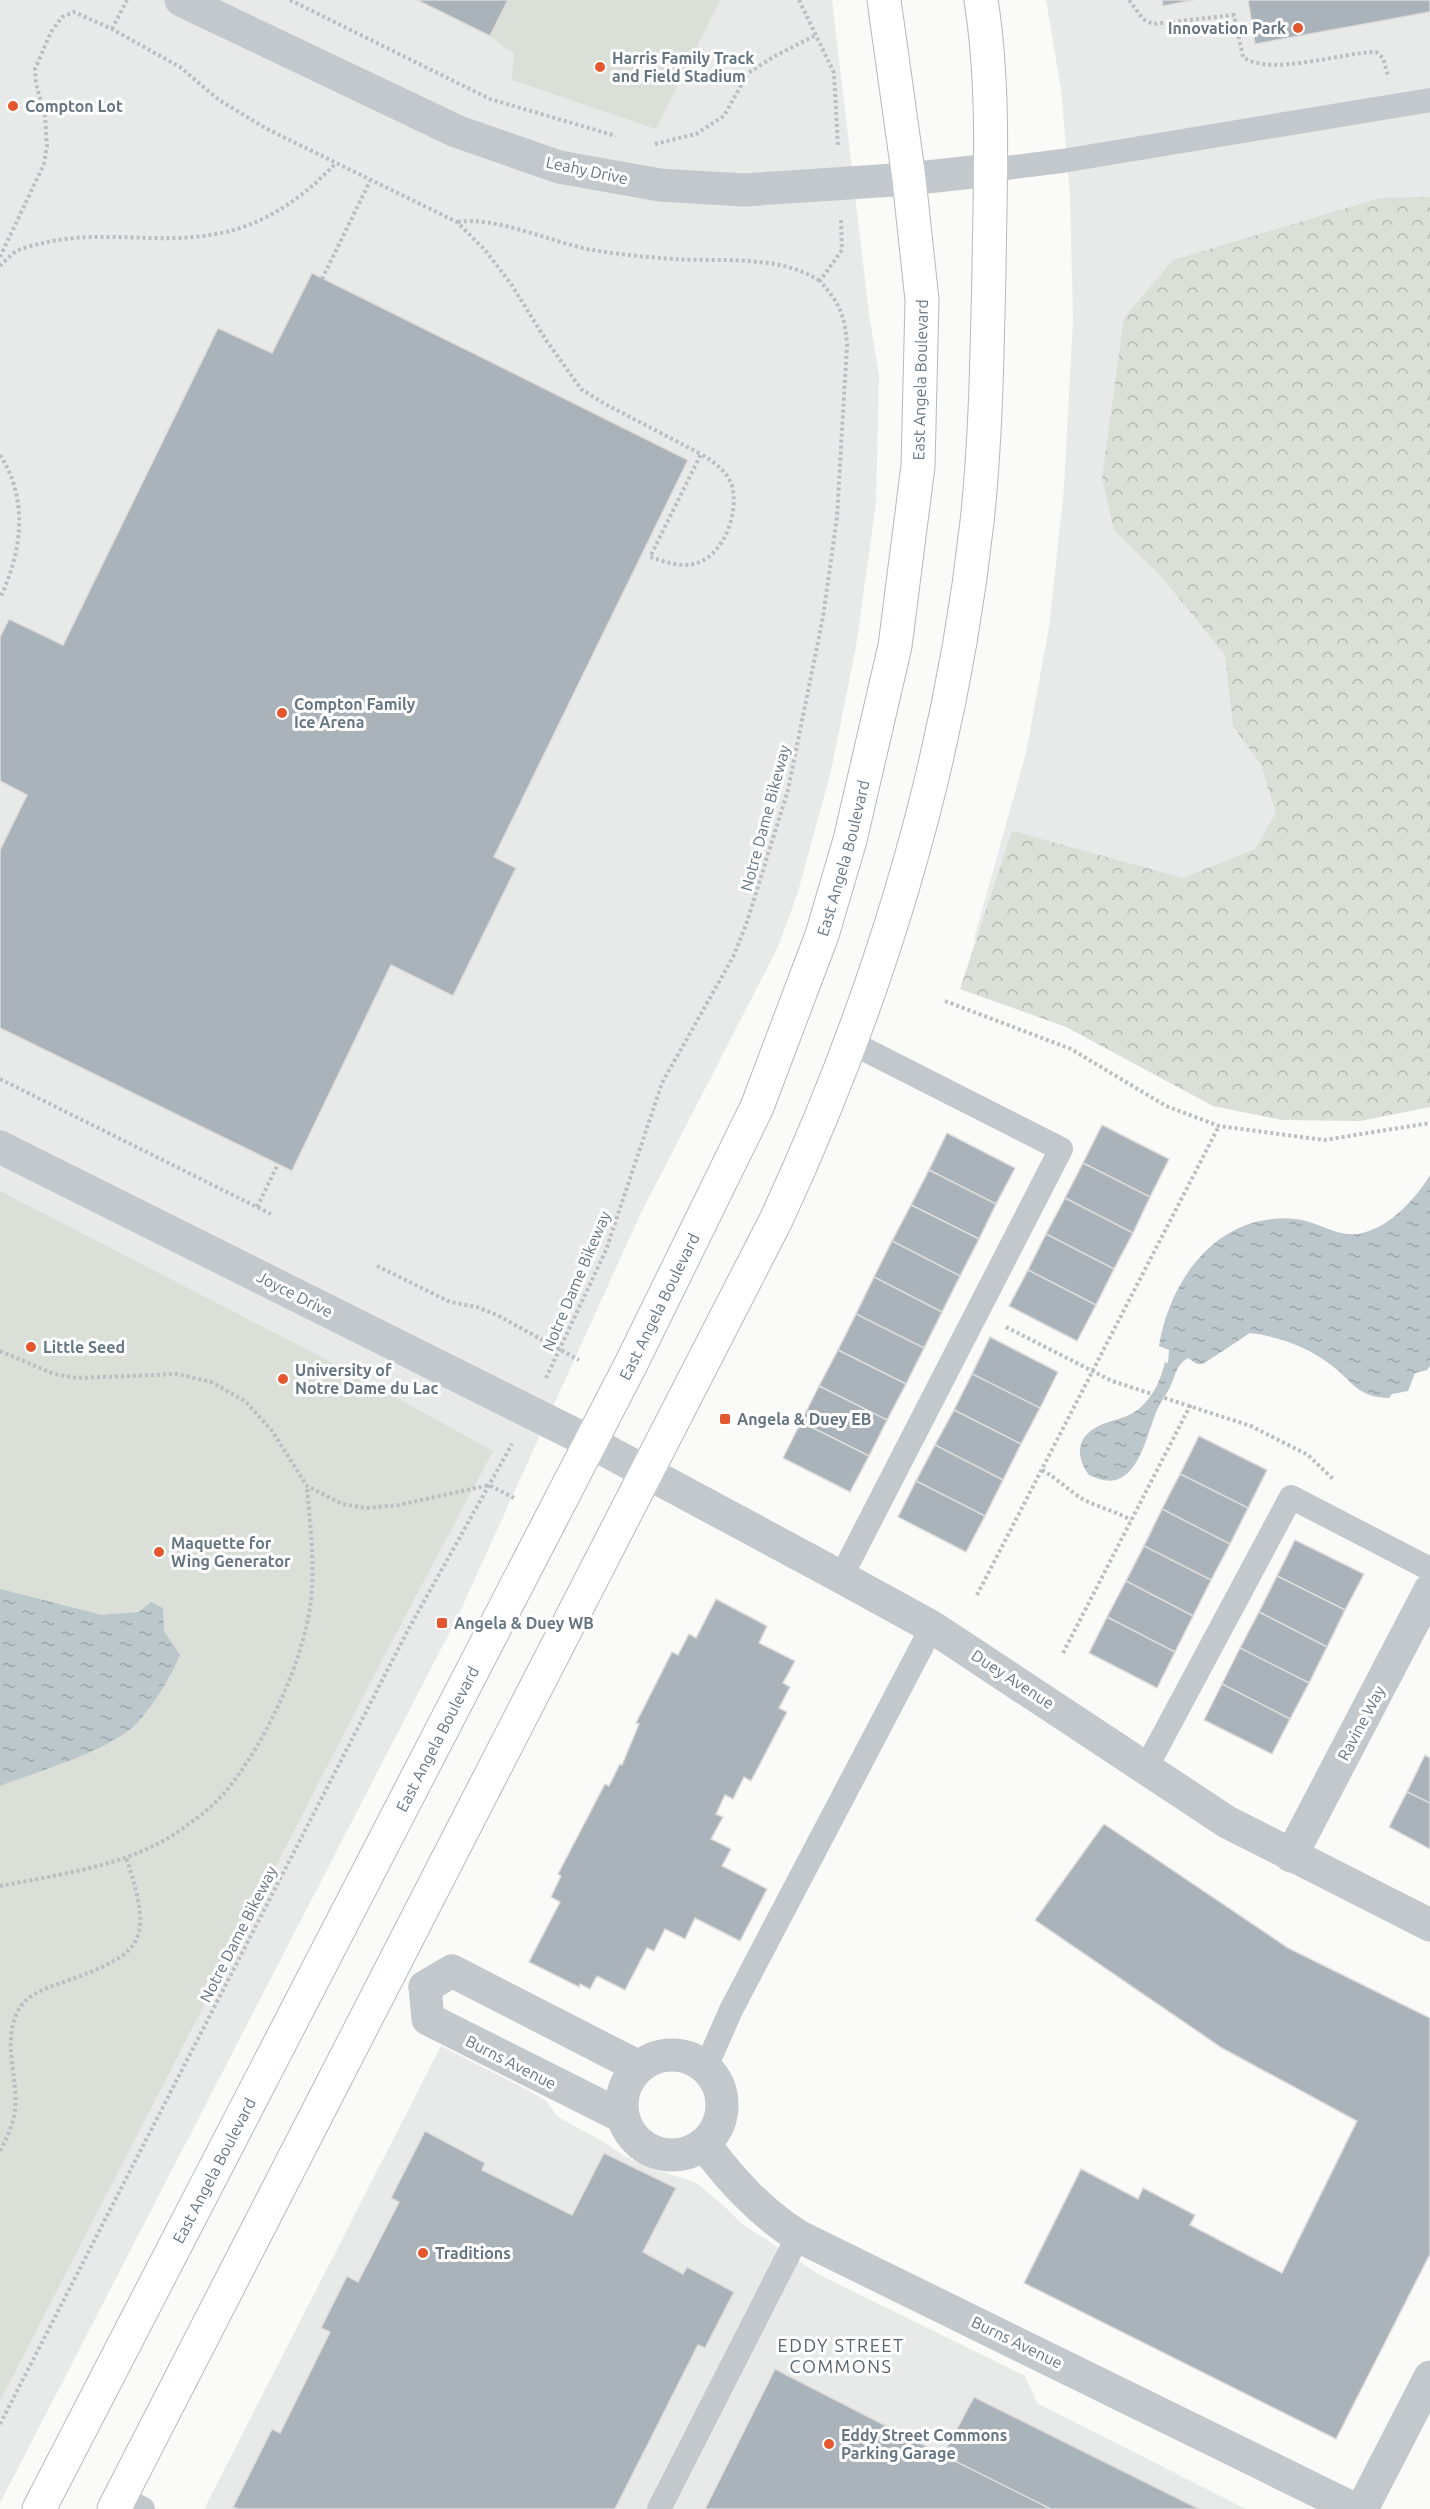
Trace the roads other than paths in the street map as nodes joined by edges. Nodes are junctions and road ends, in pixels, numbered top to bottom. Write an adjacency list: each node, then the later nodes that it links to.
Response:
1 (181, 0): 6 (street, Leahy Drive)
2 (884, 0): 6 (main road, East Angela Boulevard)
3 (981, 0): 5 (main road)
4 (1430, 100): 5 (lane)
5 (990, 170): 6 (street, Leahy Drive); 7 (main road)
6 (909, 179): 9 (main road, East Angela Boulevard)
7 (852, 1043): 10 (main road); 12 (lane)
8 (0, 1147): 9 (street, Joyce Drive)
9 (590, 1442): 10 (street, Duey Avenue); 27 (main road, East Angela Boulevard)
10 (647, 1472): 12 (street, Duey Avenue); 18 (main road)
11 (1430, 1569): 15 (lane)
12 (841, 1577): 14 (street, Duey Avenue)
13 (1430, 1590): 16 (street, Ravine Way)
14 (933, 1627): 15 (street, Duey Avenue); 21 (lane)
15 (1146, 1768): 16 (street, Duey Avenue)
16 (1291, 1856): 17 (street, Duey Avenue)
17 (1430, 1925)
18 (391, 1969): 19 (street); 26 (main road)
19 (425, 1987): 20 (street); 22 (street, Burns Avenue)
20 (639, 2067): 21 (street); 22 (street)
21 (706, 2067): 23 (street)
22 (623, 2117): 23 (street)
23 (704, 2144): 24 (street, Burns Avenue)
24 (798, 2236): 28 (lane); 29 (street, Burns Avenue)
25 (1430, 2378): 30 (street)
26 (125, 2505)
27 (39, 2509)
28 (659, 2509)
29 (1354, 2509)
30 (1362, 2509)

